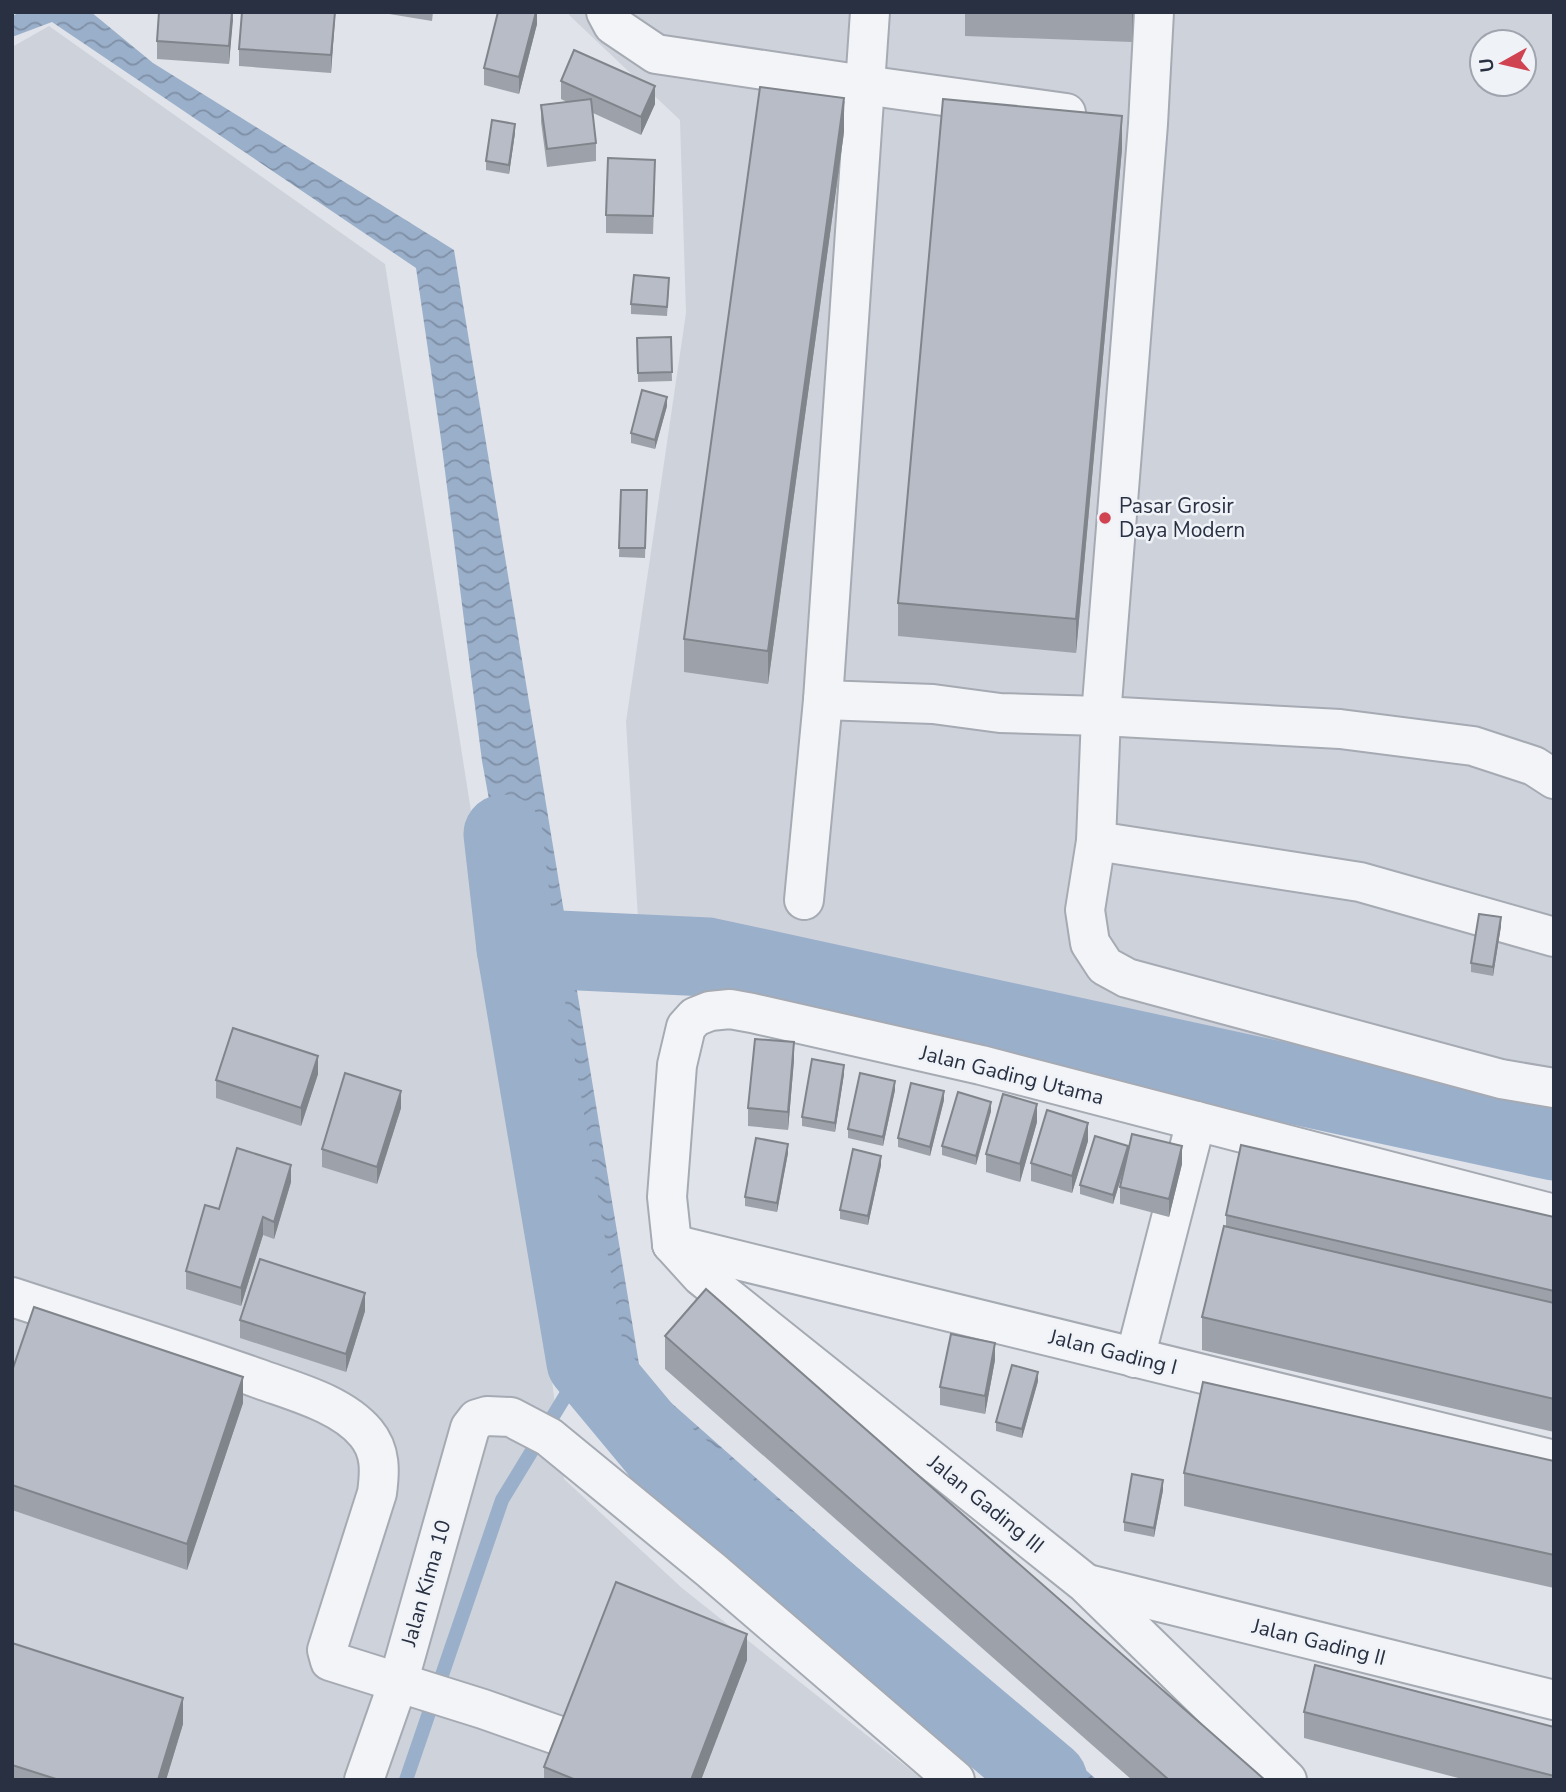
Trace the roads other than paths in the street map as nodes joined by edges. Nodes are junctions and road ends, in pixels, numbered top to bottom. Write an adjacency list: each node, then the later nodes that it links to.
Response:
1 (606, 12): 4 (street)
2 (870, 12): 4 (street)
3 (1154, 12): 5 (street)
4 (864, 85): 5 (street); 6 (street)
5 (1148, 124): 7 (street)
6 (823, 700): 7 (street); 10 (street)
7 (1101, 716): 8 (street); 9 (street)
8 (1554, 779)
9 (1096, 841): 11 (street); 12 (street)
10 (804, 900)
11 (1554, 937)
12 (1554, 1088)
13 (1196, 1121): 14 (street, Jalan Gading Utama); 15 (street, Jalan Gading Utama); 17 (street)
14 (1554, 1214)
15 (673, 1244): 17 (street, Jalan Gading I); 19 (street, Jalan Gading III)
16 (12, 1297): 20 (street)
17 (1135, 1358): 18 (street, Jalan Gading I)
18 (1554, 1460)
19 (1085, 1583): 21 (street, Jalan Gading II); 25 (street, Jalan Gading III)
20 (411, 1686): 22 (street); 23 (street, Jalan Kima 10); 24 (street, Jalan Kima 10)
21 (1554, 1700)
22 (557, 1735)
23 (364, 1780)
24 (955, 1780)
25 (1287, 1780)

